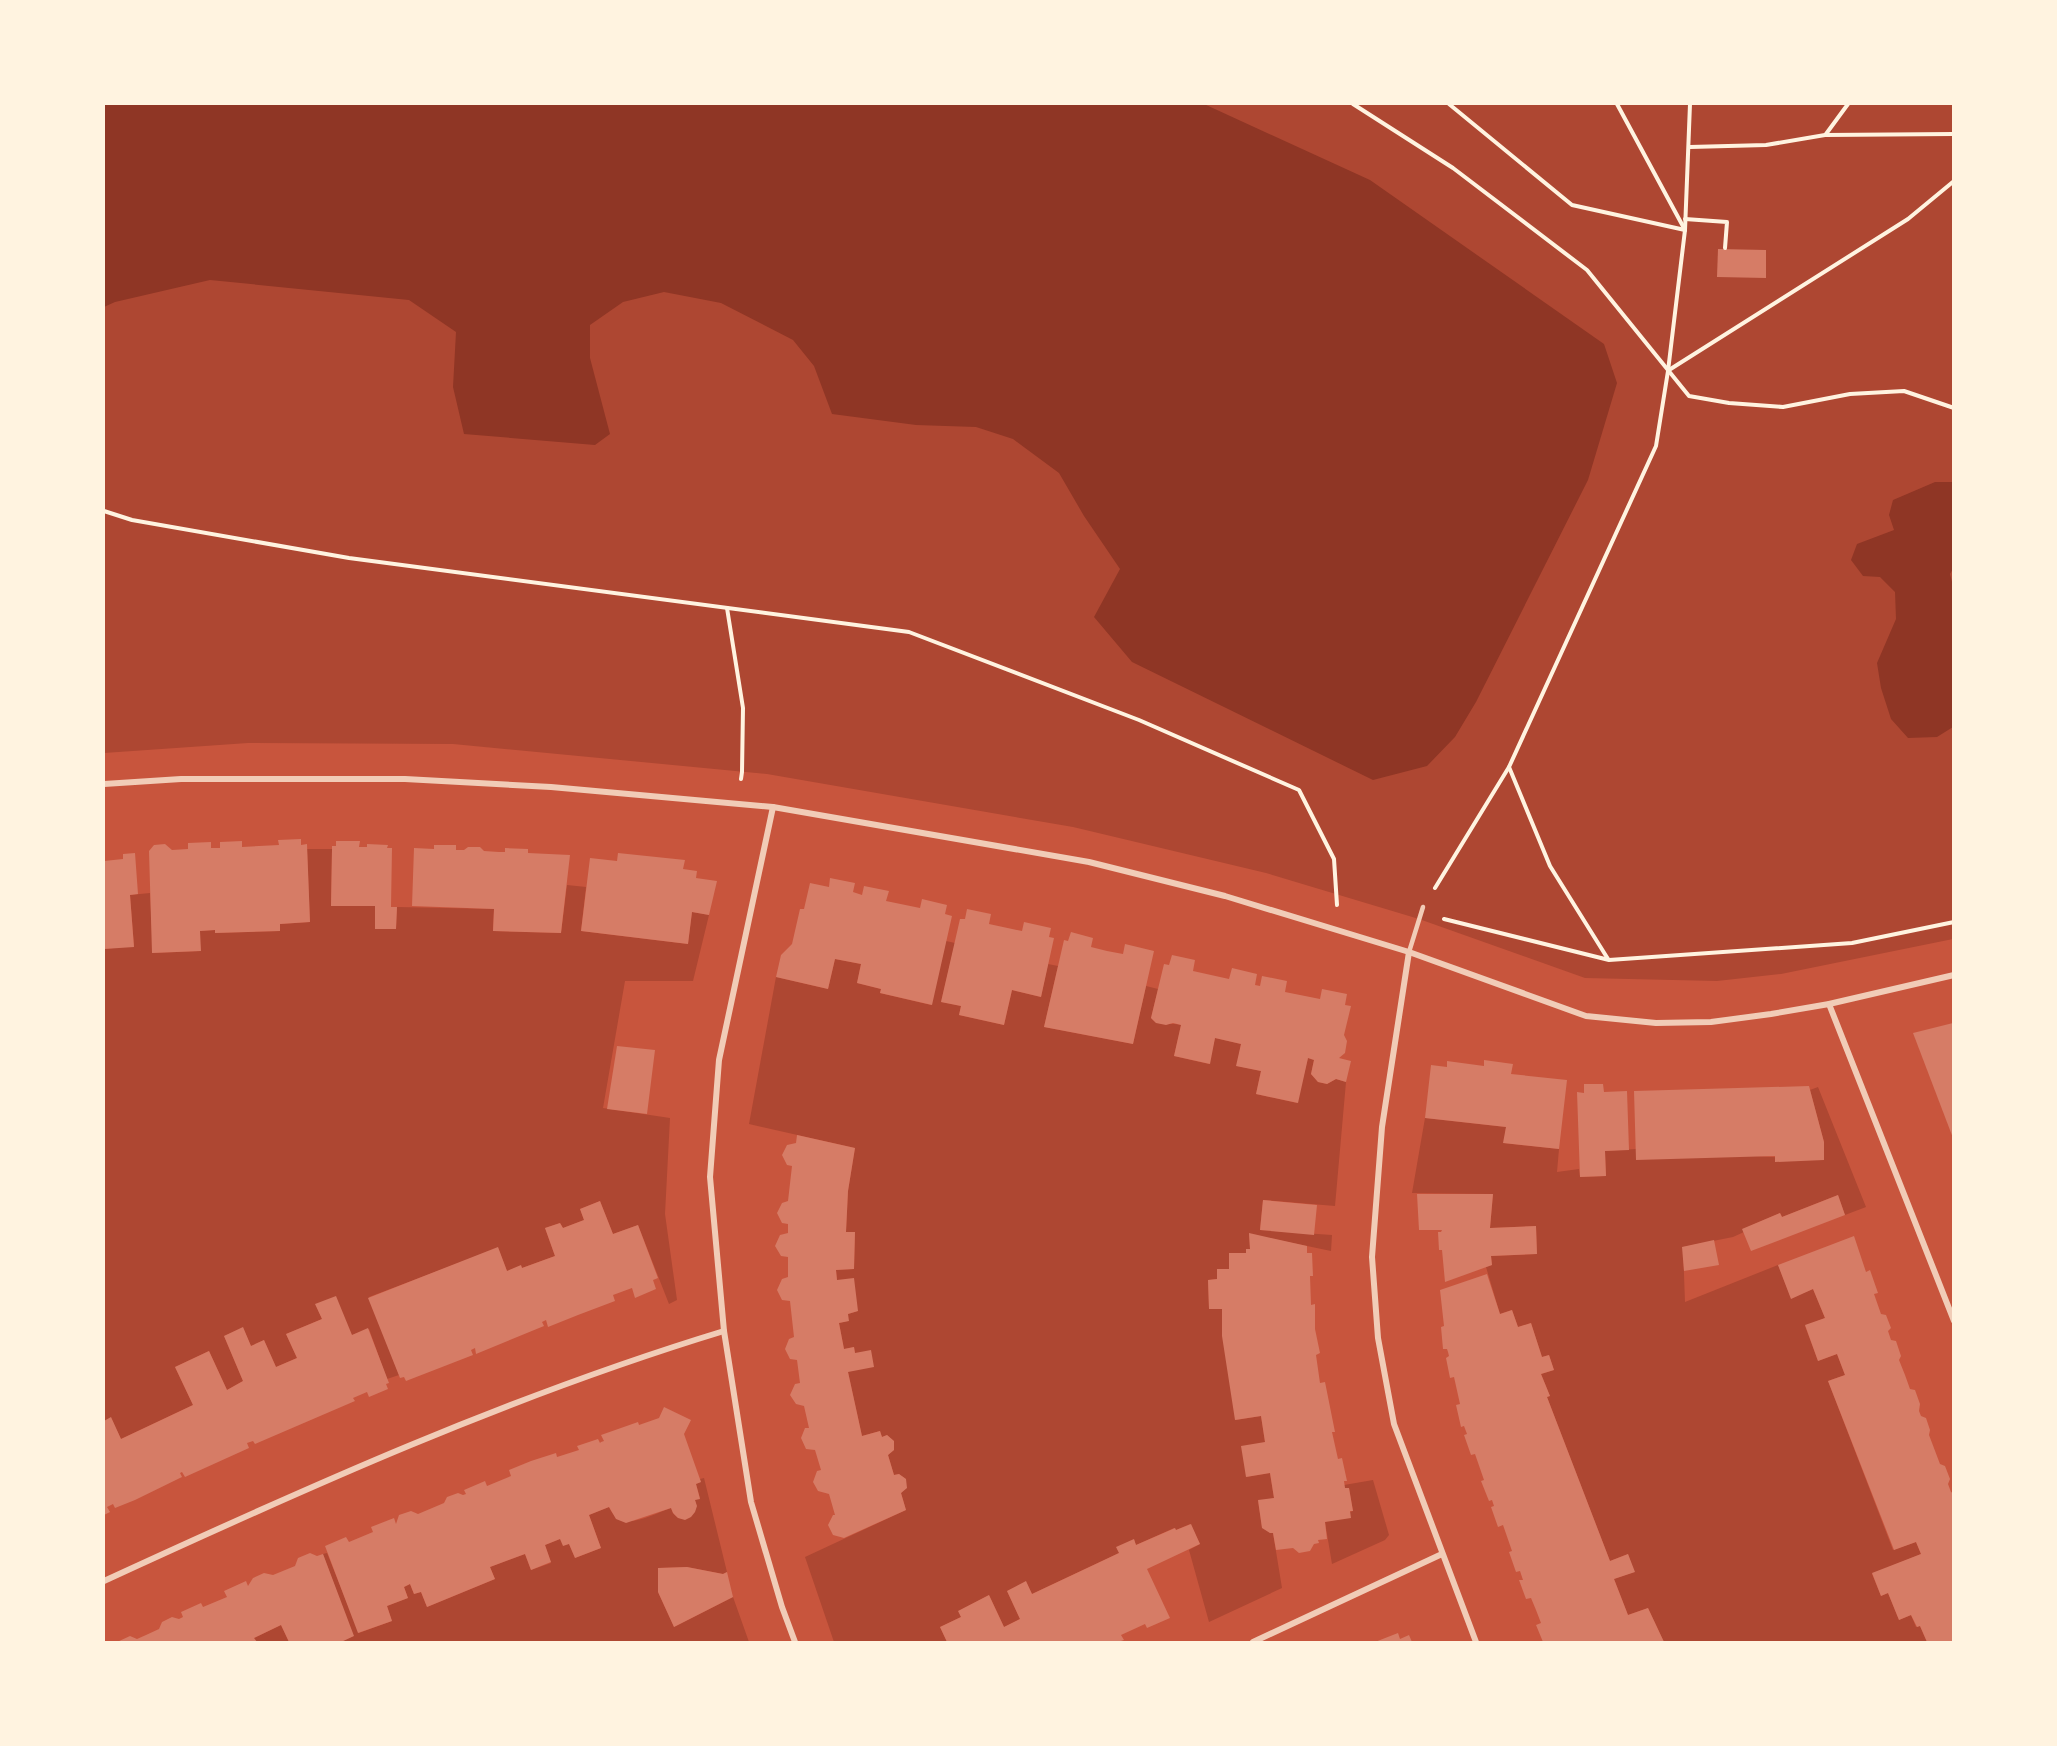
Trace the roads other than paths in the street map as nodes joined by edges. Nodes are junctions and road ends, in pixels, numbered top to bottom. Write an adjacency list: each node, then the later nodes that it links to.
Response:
1 (104, 784): 2 (street)
2 (773, 807): 4 (street); 8 (street)
3 (1423, 907): 4 (lane)
4 (1409, 952): 6 (street); 9 (street)
5 (1953, 975): 6 (street)
6 (1828, 1004): 7 (street)
7 (1953, 1321)
8 (724, 1331): 10 (street); 11 (street)
9 (1442, 1554): 12 (street); 13 (street)
10 (104, 1581)
11 (795, 1642)
12 (1253, 1642)
13 (1476, 1642)

